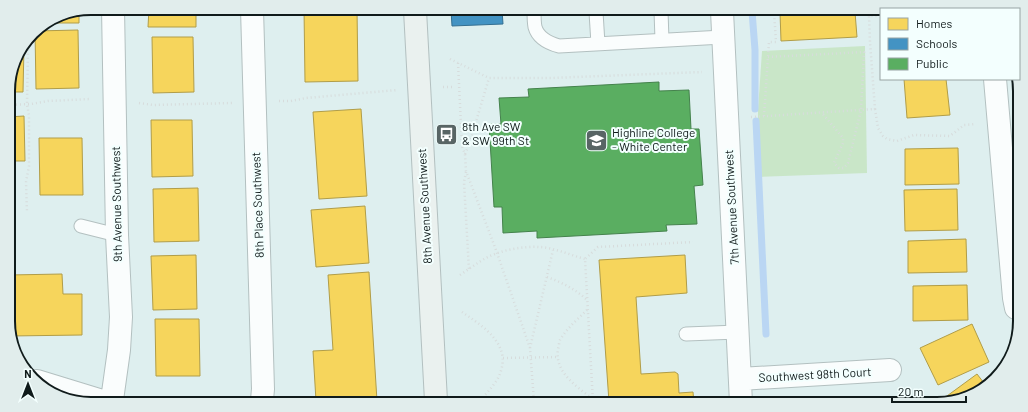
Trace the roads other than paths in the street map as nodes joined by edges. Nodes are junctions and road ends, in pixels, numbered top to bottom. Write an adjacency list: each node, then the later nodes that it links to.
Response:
1 (113, 15): 13 (street, 9th Avenue Southwest)
2 (252, 15): 22 (street, 8th Place Southwest)
3 (415, 15): 23 (street, 8th Avenue Southwest)
4 (534, 15): 10 (lane)
5 (596, 15): 10 (lane)
6 (661, 15): 9 (lane)
7 (722, 15): 8 (street, 7th Avenue Southwest)
8 (723, 37): 9 (lane); 15 (street, 7th Avenue Southwest)
9 (662, 40): 10 (lane)
10 (598, 44)
11 (995, 80): 14 (street)
12 (81, 226): 13 (lane)
13 (117, 235): 21 (street, 9th Avenue Southwest)
14 (1013, 286)
15 (738, 332): 16 (lane); 18 (street, 7th Avenue Southwest)
16 (686, 334)
17 (890, 370): 18 (street, Southwest 98th Court)
18 (740, 379): 24 (street, 7th Avenue Southwest)
19 (52, 386): 20 (street)
20 (89, 397)
21 (112, 397)
22 (262, 397)
23 (436, 397)
24 (741, 397)

